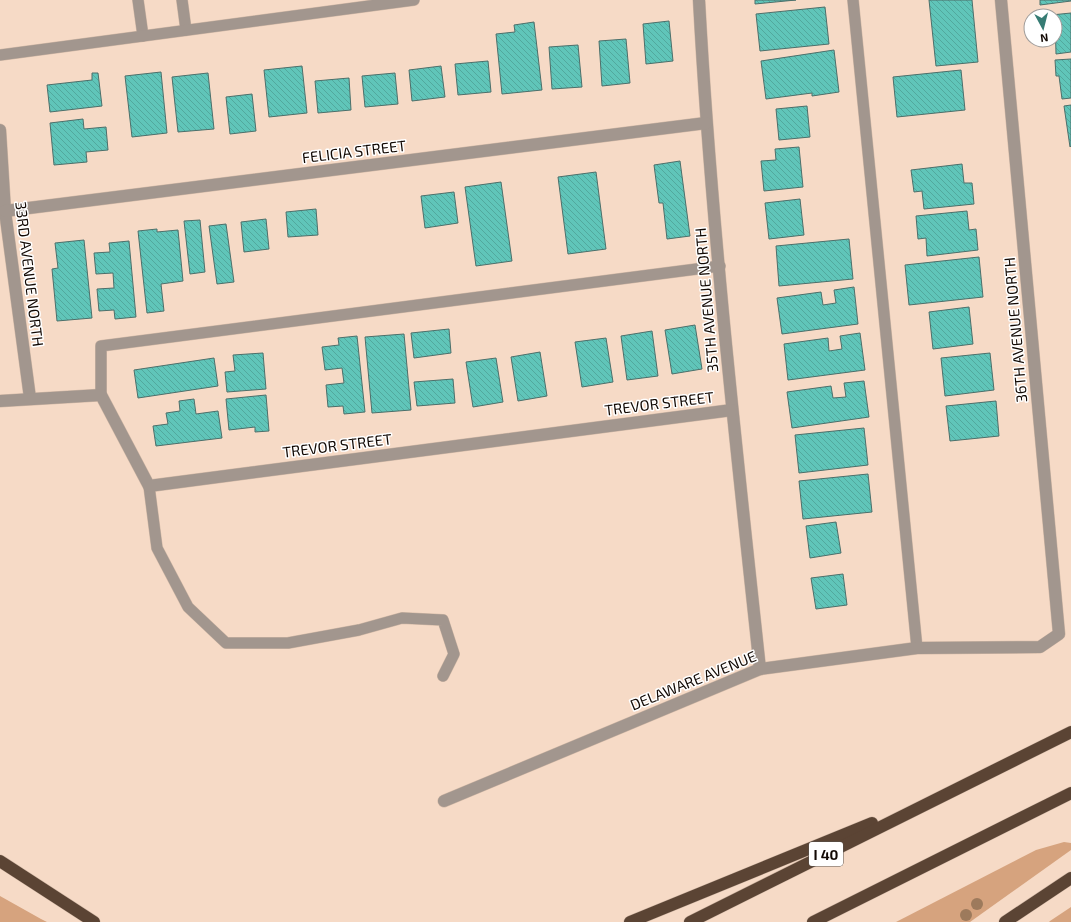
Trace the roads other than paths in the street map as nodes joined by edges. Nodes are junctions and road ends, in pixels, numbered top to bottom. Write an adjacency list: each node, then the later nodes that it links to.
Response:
1 (138, 0): 8 (lane)
2 (182, 0): 7 (lane)
3 (414, 0): 7 (lane)
4 (699, 0): 10 (street, 35TH AVENUE NORTH)
5 (853, 0): 20 (lane)
6 (1001, 0): 19 (street, 36TH AVENUE NORTH)
7 (186, 30): 8 (lane)
8 (143, 36): 9 (lane)
9 (0, 55)
10 (706, 123): 12 (street, FELICIA STREET); 13 (street, 35TH AVENUE NORTH)
11 (0, 130): 12 (street, 33RD AVENUE NORTH)
12 (5, 210): 15 (street, 33RD AVENUE NORTH)
13 (720, 266): 14 (lane); 17 (street, 35TH AVENUE NORTH)
14 (101, 395): 15 (street); 18 (street)
15 (30, 398): 16 (street)
16 (0, 401)
17 (732, 410): 18 (street, TREVOR STREET); 21 (street, 35TH AVENUE NORTH)
18 (149, 486): 22 (lane)
19 (1040, 647): 20 (street, DELAWARE AVENUE)
20 (918, 648): 21 (street, DELAWARE AVENUE)
21 (760, 669): 26 (street, DELAWARE AVENUE)
22 (443, 676)
23 (1071, 732): 24 (highway, I 40)
24 (962, 786): 30 (highway); 31 (highway, I 40)
25 (1071, 793): 32 (highway)
26 (444, 801)
27 (0, 861): 29 (highway)
28 (1071, 878): 33 (highway)
29 (94, 922)
30 (630, 922)
31 (690, 922)
32 (813, 922)
33 (1005, 922)

